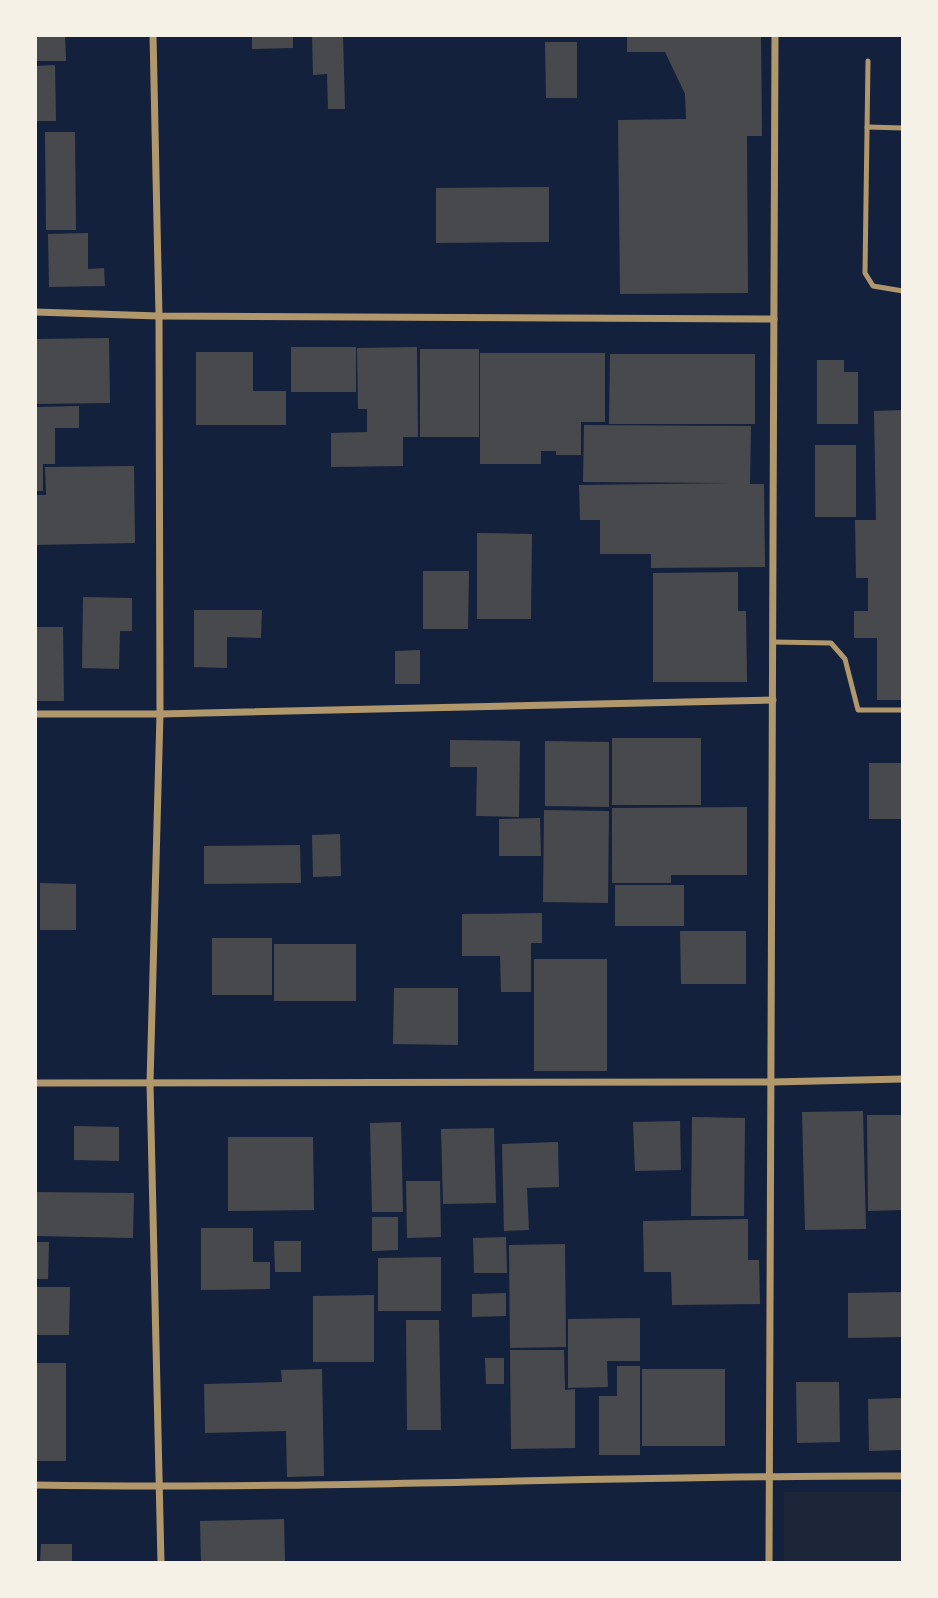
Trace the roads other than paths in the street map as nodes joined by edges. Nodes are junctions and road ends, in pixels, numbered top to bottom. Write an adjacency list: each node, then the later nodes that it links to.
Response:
1 (153, 35): 8 (street)
2 (775, 35): 9 (street)
3 (868, 61): 4 (lane)
4 (867, 127): 5 (lane); 6 (lane)
5 (903, 128)
6 (903, 291)
7 (35, 312): 8 (street)
8 (159, 316): 9 (street); 14 (street)
9 (774, 319): 10 (street)
10 (773, 642): 11 (street); 12 (lane)
11 (773, 701): 14 (street); 16 (street)
12 (903, 710)
13 (35, 714): 14 (street)
14 (160, 714): 18 (street)
15 (903, 1079): 16 (street)
16 (772, 1082): 18 (street); 19 (street)
17 (35, 1083): 18 (street)
18 (150, 1083): 22 (street)
19 (768, 1475): 20 (street); 22 (street); 24 (street)
20 (903, 1476)
21 (35, 1485): 22 (street)
22 (160, 1487): 23 (street)
23 (161, 1563)
24 (769, 1563)

